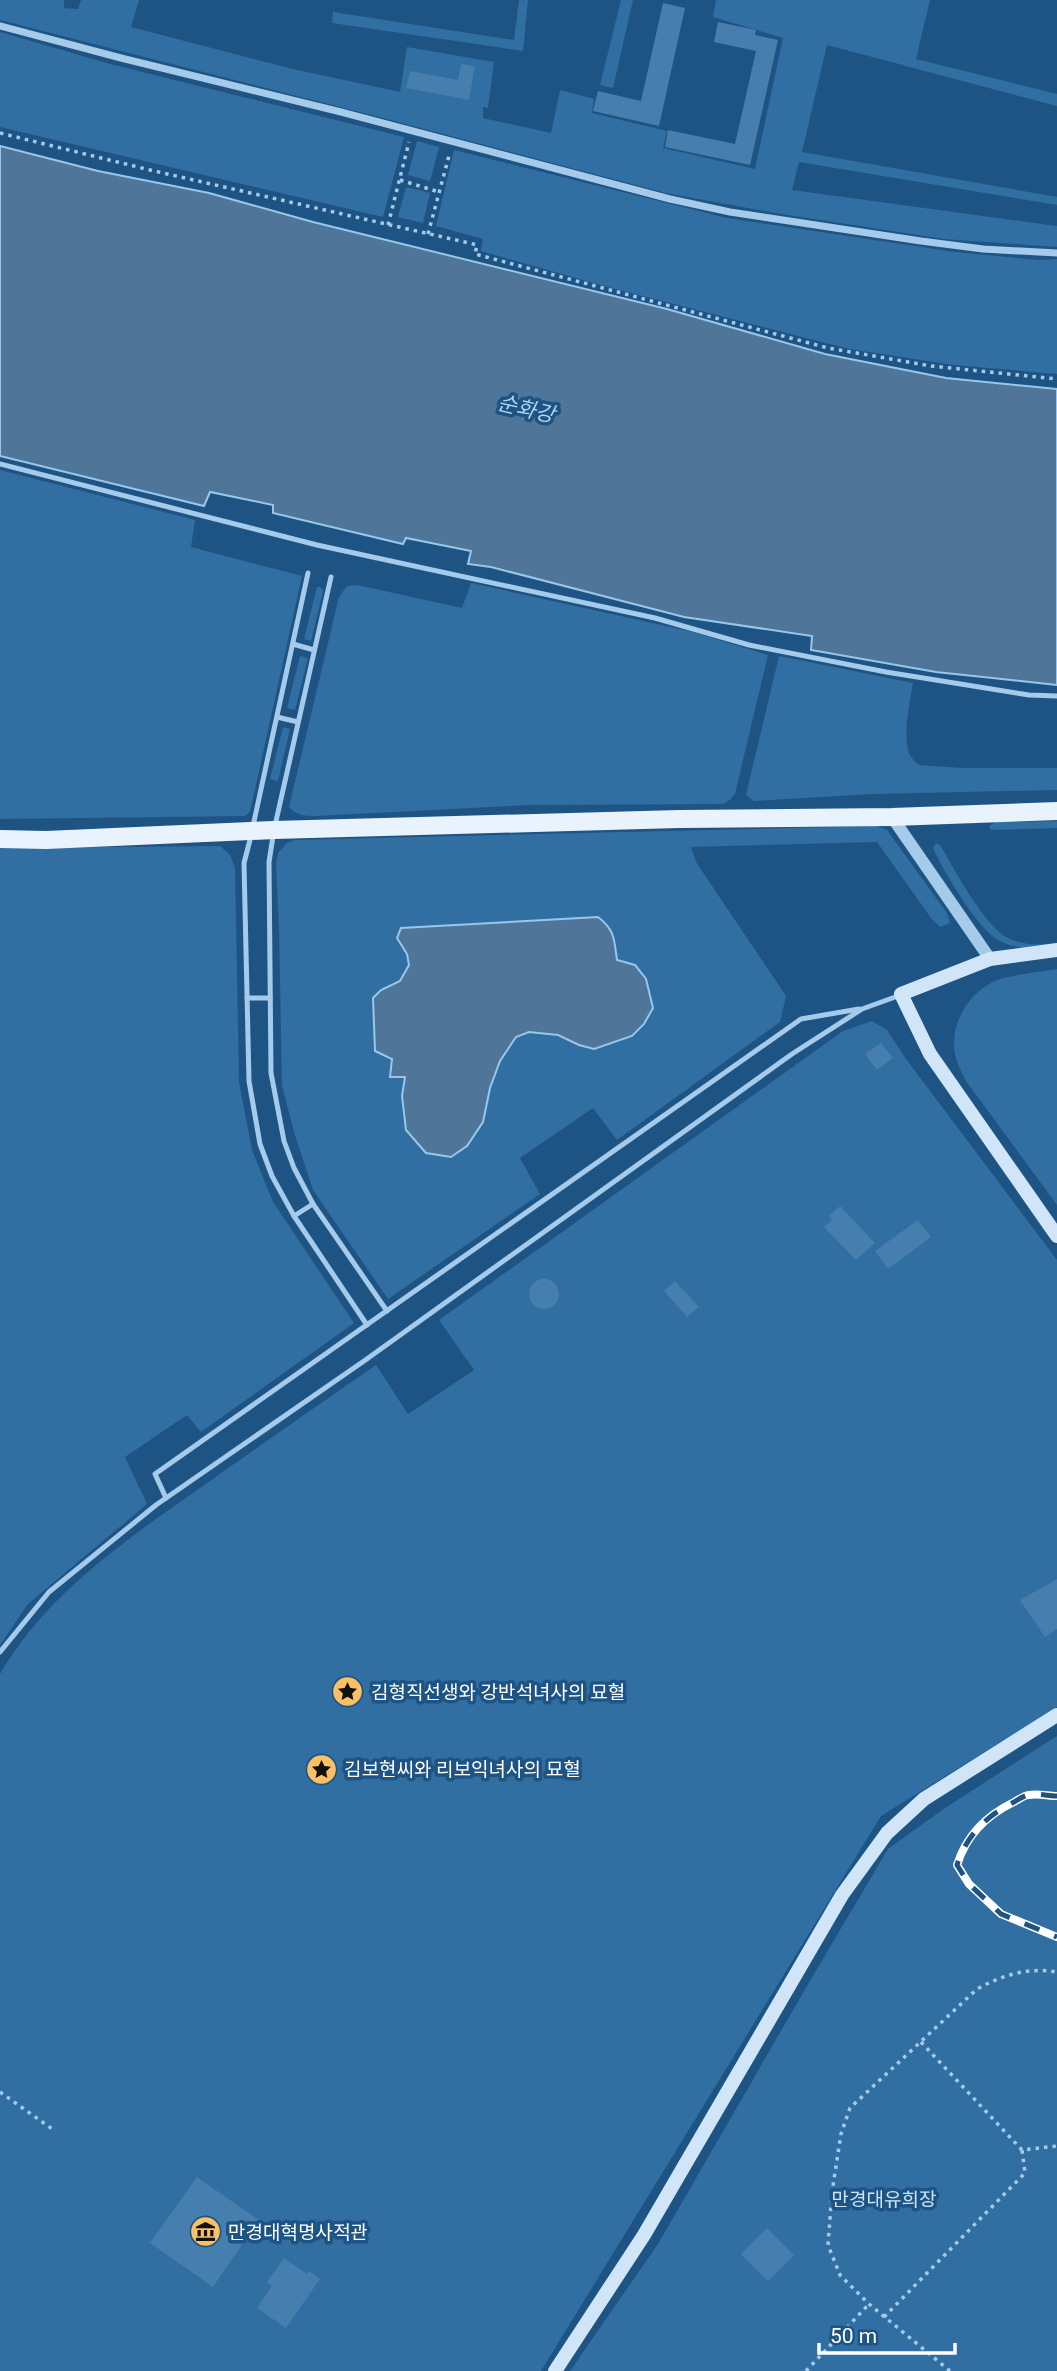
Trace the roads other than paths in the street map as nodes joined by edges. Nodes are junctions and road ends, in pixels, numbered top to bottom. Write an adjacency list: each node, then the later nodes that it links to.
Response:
1 (0, 26): 2 (street)
2 (1057, 253)
3 (0, 464): 8 (lane)
4 (308, 573): 6 (lane)
5 (331, 577): 7 (lane)
6 (293, 645): 7 (lane); 9 (lane)
7 (314, 650): 10 (lane)
8 (1057, 696)
9 (277, 717): 10 (lane); 14 (lane)
10 (298, 722): 13 (lane)
11 (1057, 811): 12 (main road)
12 (892, 817): 13 (main road); 17 (street)
13 (274, 830): 14 (main road); 20 (lane)
14 (253, 831): 15 (main road); 19 (lane)
15 (0, 839)
16 (1057, 950): 17 (main road)
17 (990, 959): 18 (main road)
18 (901, 994): 21 (lane); 24 (main road)
19 (247, 998): 20 (lane); 23 (lane)
20 (270, 999): 22 (lane)
21 (862, 1009): 25 (lane); 27 (lane)
22 (313, 1204): 23 (lane); 25 (lane)
23 (294, 1216): 26 (lane)
24 (1057, 1236)
25 (387, 1311): 26 (lane)
26 (367, 1325): 27 (lane)
27 (166, 1498): 28 (lane)
28 (0, 1652)
29 (1057, 1715): 30 (main road)
30 (555, 2371)

